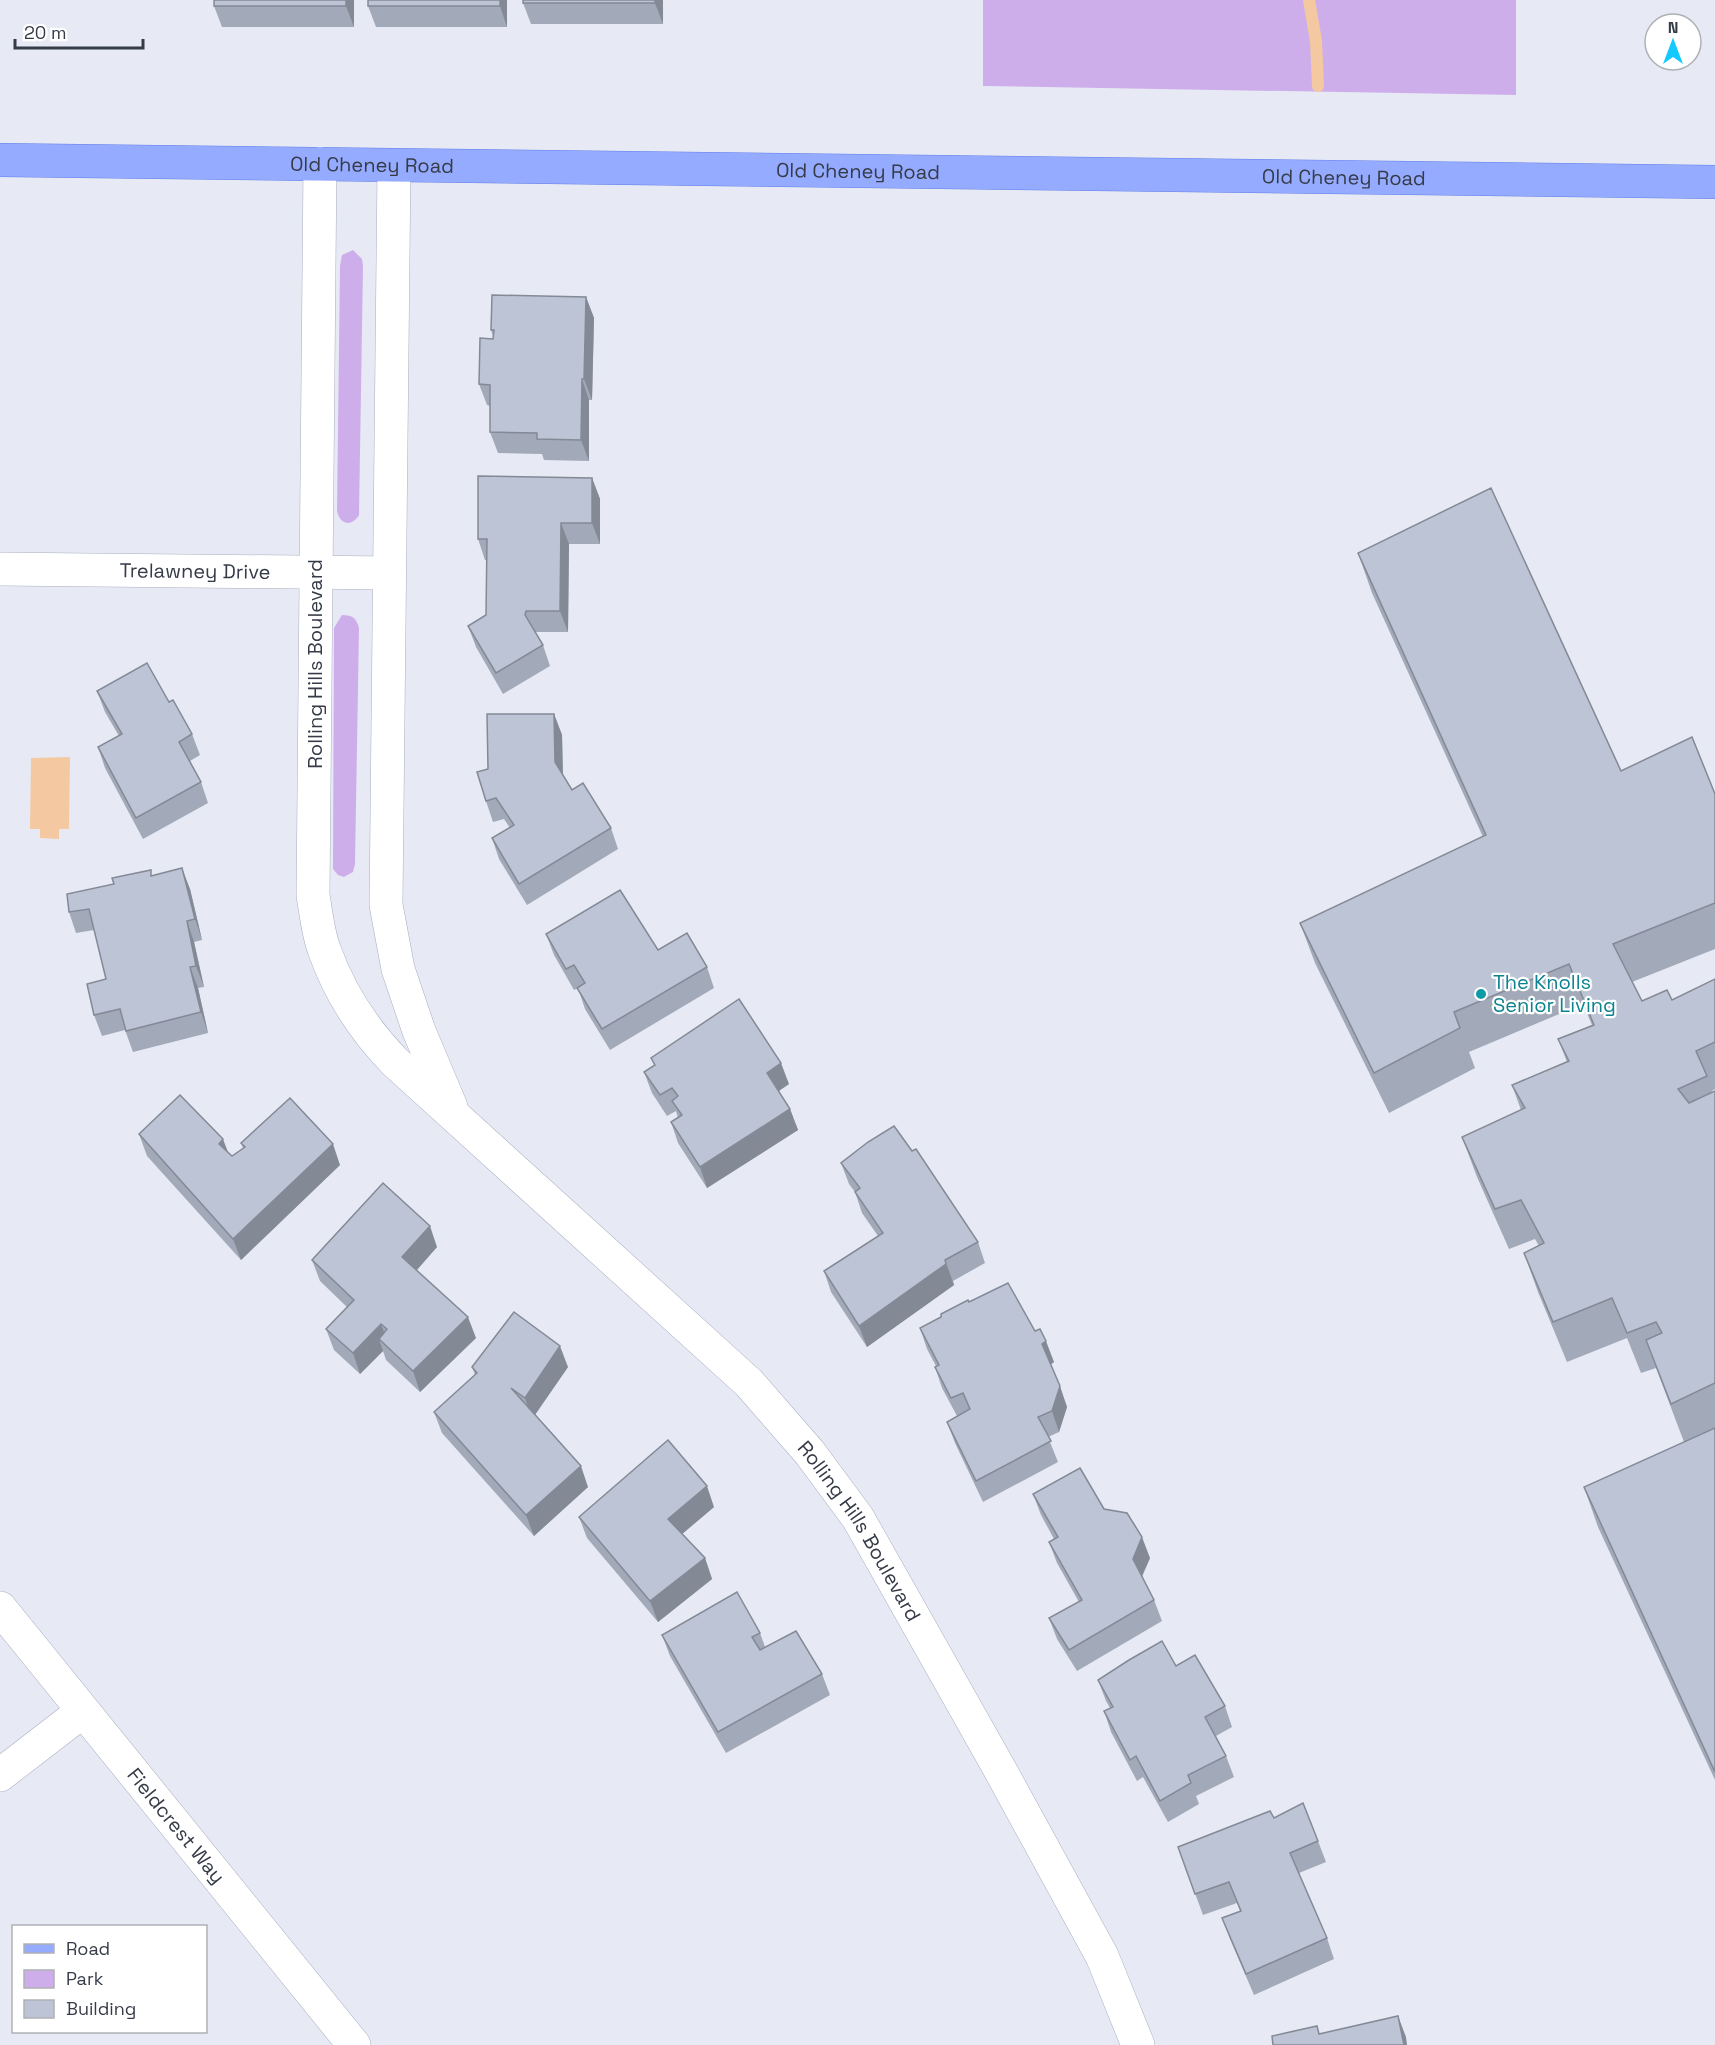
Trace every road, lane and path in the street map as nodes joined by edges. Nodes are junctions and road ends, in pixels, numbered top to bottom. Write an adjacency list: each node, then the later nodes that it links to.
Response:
1 (0, 160): 2 (main road, Old Cheney Road)
2 (320, 164): 3 (main road, Old Cheney Road); 6 (street, Rolling Hills Boulevard)
3 (394, 166): 4 (main road, Old Cheney Road); 7 (street, Rolling Hills Boulevard)
4 (1715, 182)
5 (0, 569): 6 (street, Trelawney Drive)
6 (316, 573): 7 (street, Trelawney Drive); 8 (street, Rolling Hills Boulevard)
7 (389, 573): 8 (street, Rolling Hills Boulevard)
8 (454, 1114): 13 (street, Rolling Hills Boulevard)
9 (0, 1608): 10 (street, Fieldcrest Way)
10 (83, 1711): 11 (street); 12 (street, Fieldcrest Way)
11 (0, 1775)
12 (354, 2045)
13 (1138, 2045)

